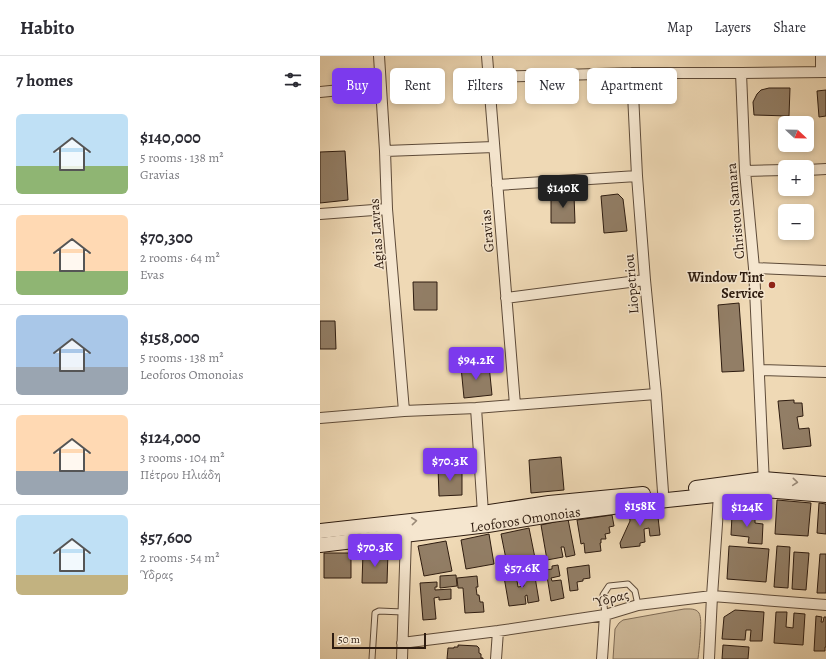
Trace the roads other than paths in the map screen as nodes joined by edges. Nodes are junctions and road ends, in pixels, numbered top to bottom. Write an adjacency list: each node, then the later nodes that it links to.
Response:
1 (379, 56): 4 (street, Agias Lavras)
2 (487, 56): 5 (street, Gravias)
3 (821, 56): 6 (street)
4 (379, 68)
5 (488, 68)
6 (824, 72): 8 (street)
7 (677, 73): 8 (street)
8 (740, 73): 21 (street, Christou Samara)
9 (587, 74): 10 (street)
10 (517, 76)
11 (332, 91): 12 (street)
12 (320, 92)
13 (381, 104): 17 (street, Agias Lavras)
14 (490, 104): 16 (street, Gravias)
15 (634, 104): 22 (street, Liopetriou)
16 (494, 147): 17 (street); 23 (street, Gravias)
17 (385, 151): 24 (street, Agias Lavras)
18 (826, 169): 20 (street)
19 (778, 170): 21 (street)
20 (814, 170)
21 (745, 171): 26 (street, Christou Samara)
22 (637, 176): 23 (street); 28 (street, Liopetriou)
23 (497, 186): 29 (street, Gravias)
24 (387, 209): 25 (street); 35 (street, Agias Lavras)
25 (320, 214)
26 (754, 268): 27 (street); 30 (street, Christou Samara)
27 (826, 271)
28 (645, 280): 29 (street); 32 (street, Liopetriou)
29 (506, 298): 33 (street, Gravias)
30 (759, 370): 31 (street); 38 (street, Christou Samara)
31 (826, 372)
32 (656, 394): 33 (street); 39 (street, Liopetriou)
33 (516, 405): 34 (street)
34 (476, 408): 35 (street); 42 (street)
35 (404, 411): 36 (street)
36 (320, 418)
37 (826, 484): 38 (main road, Leoforos Omonoias, one-way to 37)
38 (764, 485): 39 (main road, Leoforos Omonoias); 40 (main road, Leoforos Omonoias); 41 (main road, Leoforos Omonoias)
39 (663, 492): 42 (main road, Leoforos Omonoias)
40 (720, 495): 44 (main road, Leoforos Omonoias); 46 (street)
41 (826, 495)
42 (483, 513): 43 (main road, Leoforos Omonoias, one-way to 42)
43 (320, 531)
44 (406, 536): 45 (main road, Leoforos Omonoias); 49 (street)
45 (320, 546)
46 (712, 596): 47 (street, Ύδρας); 48 (street, Ύδρας); 57 (street)
47 (638, 605): 50 (street, Ύδρας); 50 (lane)
48 (826, 605)
49 (403, 612): 52 (street); 53 (lane)
50 (605, 615): 51 (street, Ύδρας); 56 (street)
51 (498, 631): 52 (street, Ύδρας); 55 (street)
52 (402, 643): 54 (street)
53 (372, 659)
54 (402, 659)
55 (496, 659)
56 (602, 659)
57 (709, 659)

